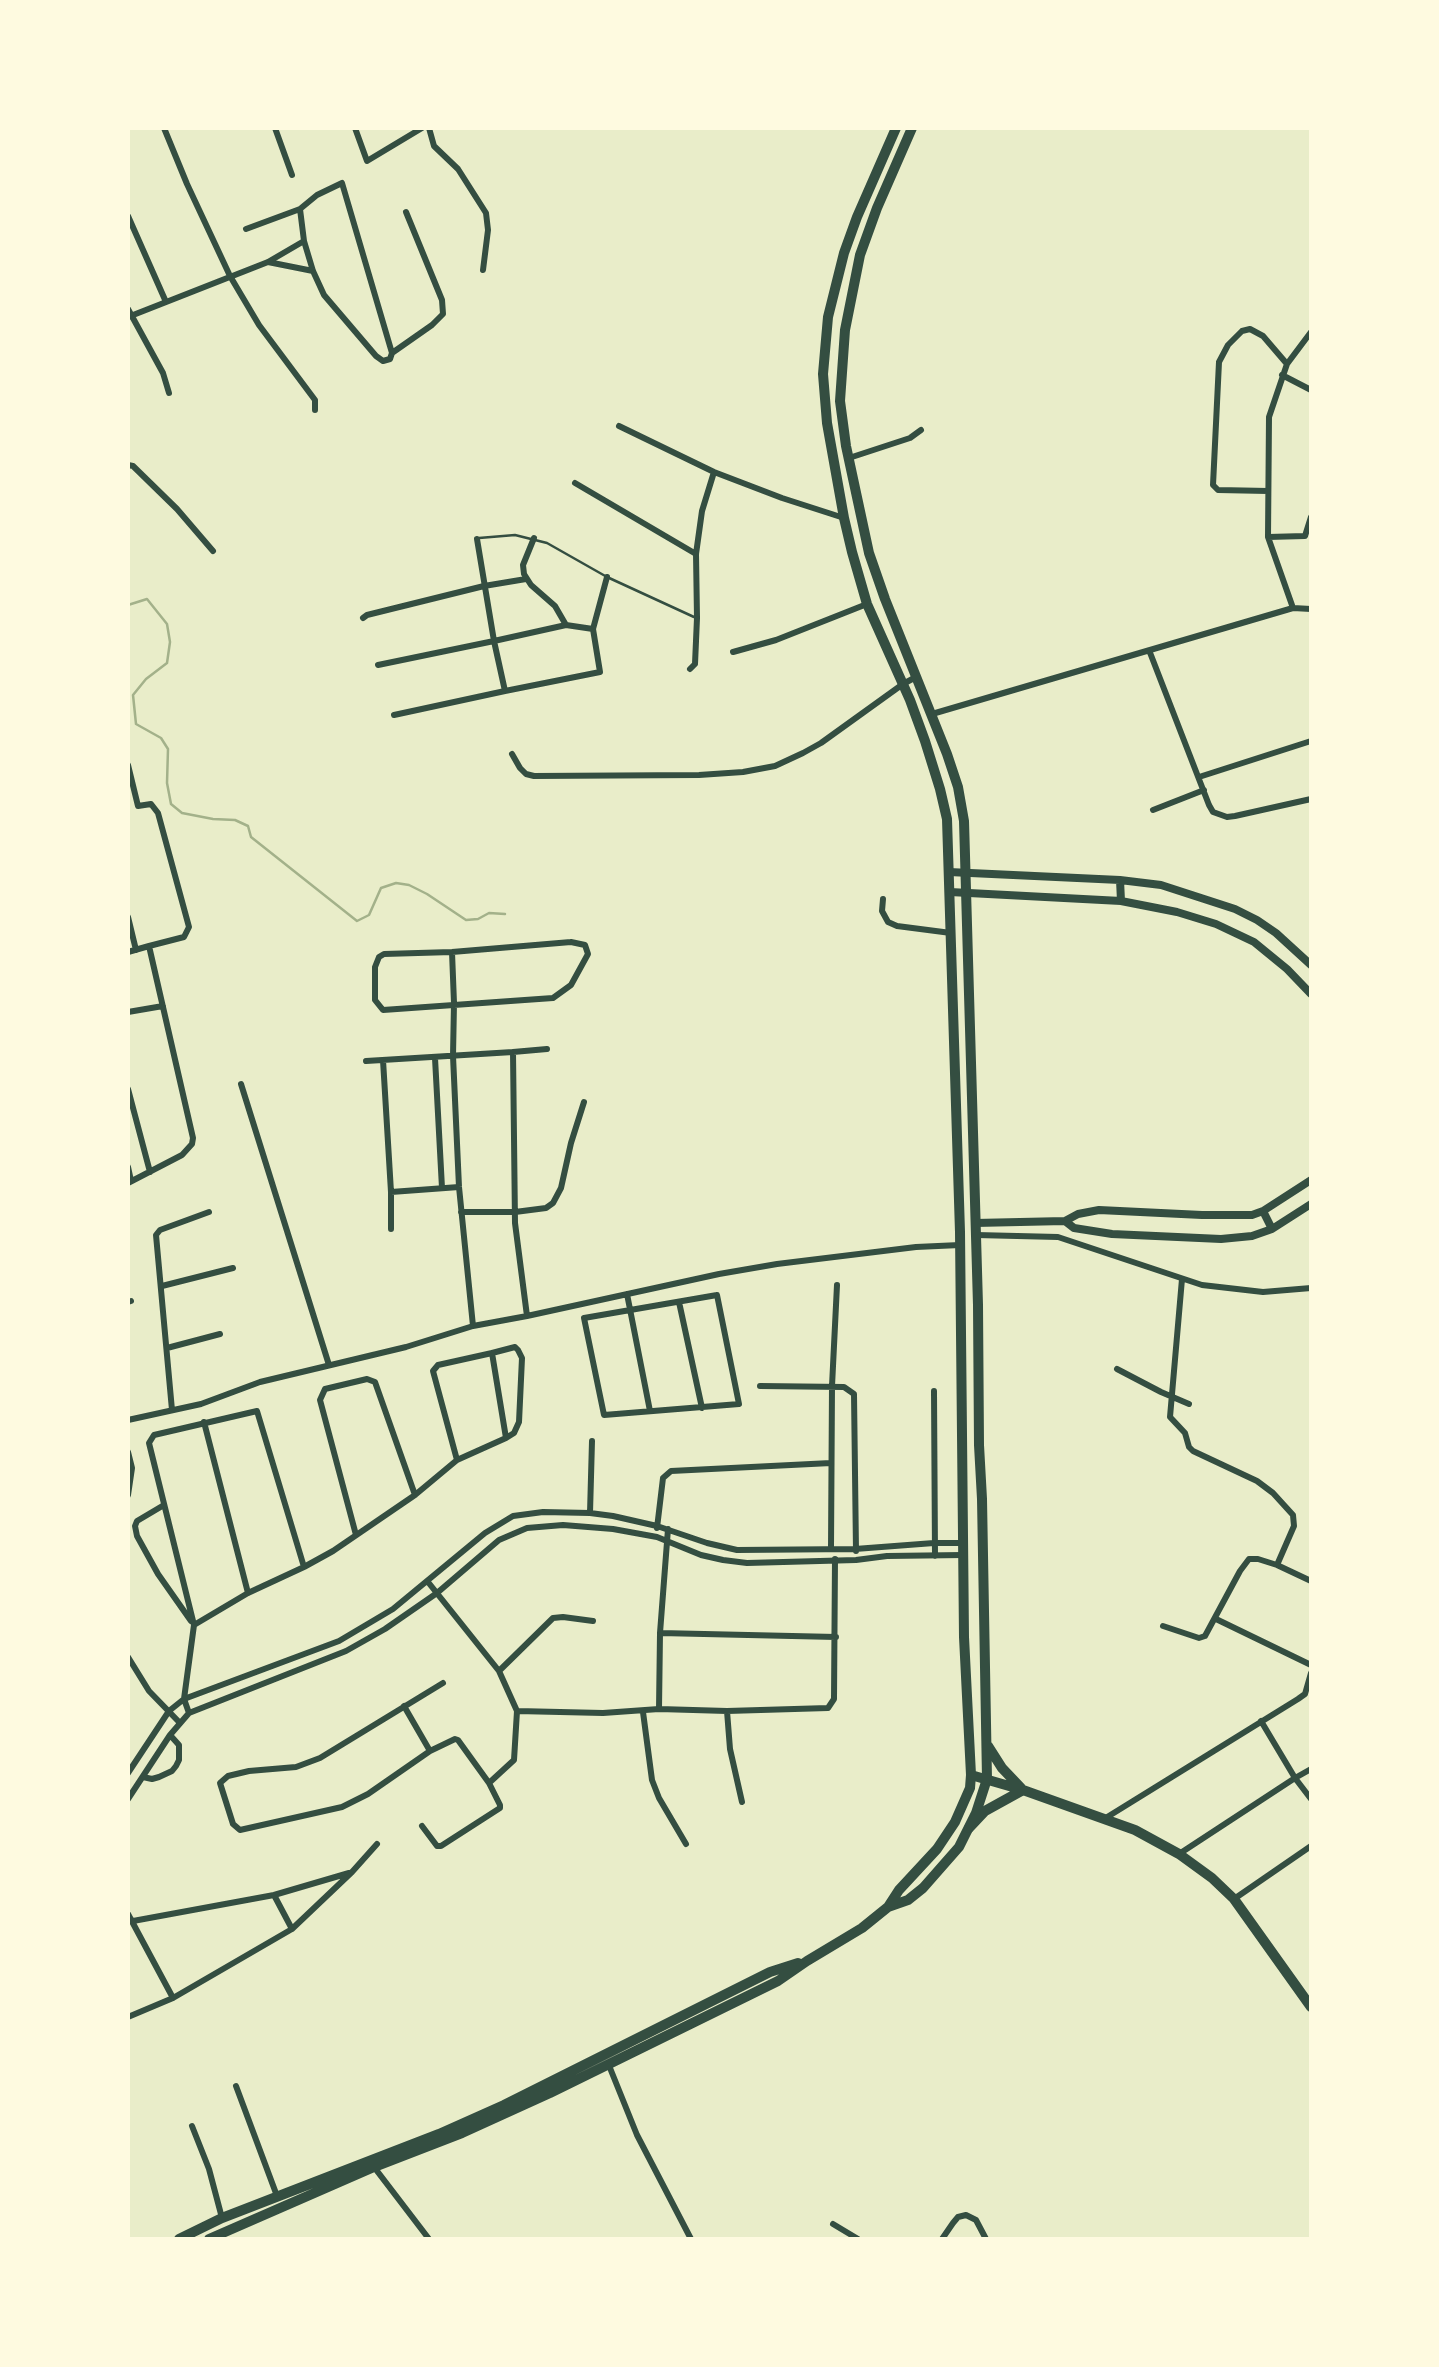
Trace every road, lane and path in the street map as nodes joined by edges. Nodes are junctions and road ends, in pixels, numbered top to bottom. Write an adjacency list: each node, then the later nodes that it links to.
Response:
1 (164, 128): 17 (street)
2 (275, 128): 8 (street)
3 (355, 128): 4 (street)
4 (422, 128)
5 (429, 128): 15 (street)
6 (896, 128): 35 (highway)
7 (912, 128): 29 (highway)
8 (292, 175)
9 (300, 209): 12 (street); 13 (street); 21 (street)
10 (406, 212): 21 (street)
11 (128, 216): 18 (street)
12 (246, 229)
13 (304, 241): 14 (street); 16 (street)
14 (268, 262): 16 (street); 17 (street)
15 (483, 270)
16 (313, 271): 21 (street)
17 (230, 276): 18 (street); 26 (street)
18 (166, 302): 19 (street)
19 (129, 314): 25 (street)
20 (1311, 332): 22 (street)
21 (392, 353)
22 (1287, 364): 23 (street); 33 (street)
23 (1282, 375): 24 (street); 33 (street)
24 (1311, 390)
25 (169, 393)
26 (315, 410)
27 (619, 426): 31 (street)
28 (921, 430): 29 (street)
29 (849, 458): 56 (highway)
30 (128, 466): 39 (street)
31 (714, 472): 35 (street); 40 (street)
32 (575, 483): 40 (street)
33 (1268, 491): 36 (street)
34 (1311, 517): 36 (street)
35 (844, 518): 44 (highway)
36 (1268, 537): 45 (street)
37 (534, 538): 38 (lane); 41 (lane); 42 (street)
38 (477, 539): 43 (street)
39 (213, 551)
40 (695, 554): 48 (street)
41 (607, 577): 48 (lane); 50 (street)
42 (526, 579): 43 (street); 49 (street)
43 (484, 586): 47 (street); 51 (street)
44 (867, 604): 53 (street); 57 (highway)
45 (1293, 608): 46 (street); 52 (street)
46 (1311, 609)
47 (363, 618)
48 (698, 618): 55 (street)
49 (566, 625): 50 (street); 51 (street)
50 (593, 629): 58 (street)
51 (494, 641): 54 (street); 58 (street)
52 (1149, 650): 59 (street); 64 (street)
53 (733, 652)
54 (378, 665)
55 (690, 669)
56 (916, 677): 57 (street); 59 (highway)
57 (903, 684): 62 (street); 71 (highway)
58 (505, 691): 60 (street)
59 (932, 714): 70 (highway)
60 (394, 715)
61 (1311, 741): 64 (street)
62 (512, 754)
63 (128, 765): 67 (street)
64 (1199, 777): 65 (street)
65 (1203, 790): 66 (street); 69 (street)
66 (1311, 799)
67 (138, 806): 68 (street); 81 (street)
68 (128, 808)
69 (1153, 810)
70 (965, 871): 71 (street); 72 (street); 75 (highway)
71 (949, 872): 74 (highway)
72 (1023, 875): 73 (street); 76 (street)
73 (1120, 880): 78 (street); 85 (street)
74 (950, 892): 75 (street); 80 (highway)
75 (967, 894): 76 (street); 112 (highway)
76 (1024, 895): 78 (street)
77 (883, 899): 80 (street)
78 (1121, 901): 86 (street)
79 (128, 917): 82 (street)
80 (951, 933): 116 (highway)
81 (149, 946): 82 (street); 88 (street)
82 (136, 950): 83 (street)
83 (128, 952)
84 (452, 952): 87 (street); 87 (street); 87 (street)
85 (1311, 965)
86 (1311, 994)
87 (454, 1003): 92 (street)
88 (163, 1006): 89 (street); 100 (street)
89 (128, 1012)
90 (547, 1049): 91 (street)
91 (513, 1052): 92 (street); 110 (street)
92 (453, 1056): 93 (street); 103 (street)
93 (435, 1058): 94 (street); 104 (street)
94 (383, 1060): 95 (street); 105 (street)
95 (366, 1061)
96 (242, 1084): 130 (street)
97 (128, 1089): 100 (street)
98 (584, 1102): 110 (street)
99 (128, 1167): 102 (street)
100 (150, 1172): 102 (street)
101 (1311, 1180): 107 (street)
102 (130, 1182)
103 (459, 1187): 104 (street); 109 (street)
104 (442, 1188): 105 (street)
105 (391, 1192): 113 (street)
106 (1311, 1204): 114 (street)
107 (1263, 1211): 111 (street); 114 (street)
108 (209, 1212): 120 (street)
109 (461, 1212): 110 (street); 126 (street)
110 (515, 1212): 125 (street)
111 (1065, 1222): 112 (street); 114 (street)
112 (975, 1223): 115 (highway)
113 (391, 1229)
114 (1272, 1230)
115 (976, 1235): 118 (street); 197 (highway)
116 (960, 1245): 122 (street); 159 (highway)
117 (233, 1269): 120 (street)
118 (1182, 1279): 121 (street); 135 (street)
119 (837, 1285): 133 (street)
120 (162, 1286): 128 (street)
121 (1311, 1288)
122 (627, 1294): 124 (street); 125 (street)
123 (679, 1302): 124 (street); 137 (street); 137 (street)
124 (630, 1311): 139 (street); 139 (street)
125 (527, 1316): 126 (street)
126 (473, 1326): 130 (street)
127 (220, 1334): 128 (street)
128 (167, 1348): 138 (street)
129 (492, 1353): 142 (street); 142 (street); 145 (street)
130 (329, 1365): 138 (street)
131 (1117, 1369): 135 (street)
132 (760, 1386): 133 (street)
133 (832, 1386): 146 (street); 163 (street)
134 (934, 1391): 158 (street)
135 (1171, 1396): 136 (street); 169 (street)
136 (1189, 1404)
137 (702, 1408): 139 (street)
138 (172, 1410): 140 (street)
139 (650, 1411)
140 (128, 1420)
141 (204, 1422): 149 (street); 170 (street); 173 (street)
142 (506, 1438): 145 (street)
143 (592, 1441): 151 (street)
144 (128, 1452): 147 (street)
145 (457, 1460): 148 (street)
146 (831, 1463): 152 (street); 161 (street)
147 (128, 1495)
148 (415, 1495): 155 (street); 155 (street)
149 (164, 1505): 177 (street); 177 (street)
150 (526, 1513): 151 (street); 153 (street); 172 (street)
151 (590, 1513): 152 (street)
152 (657, 1525): 154 (street); 156 (street)
153 (527, 1528): 156 (street); 174 (street)
154 (668, 1530): 157 (street); 160 (street)
155 (356, 1535): 170 (street)
156 (657, 1537): 157 (street)
157 (666, 1541): 166 (street); 179 (street)
158 (934, 1543): 159 (street); 163 (street); 165 (street)
159 (963, 1543): 164 (highway)
160 (818, 1548): 161 (street); 166 (street)
161 (831, 1548): 162 (street)
162 (841, 1548): 163 (street); 167 (street)
163 (855, 1549): 168 (street)
164 (963, 1555): 165 (street); 201 (highway)
165 (935, 1556): 168 (street)
166 (818, 1559): 167 (street)
167 (838, 1559): 168 (street); 180 (street)
168 (856, 1560)
169 (1277, 1565): 171 (street); 175 (street)
170 (304, 1567): 173 (street)
171 (1311, 1581)
172 (428, 1582): 174 (street); 186 (street)
173 (248, 1593): 177 (street)
174 (437, 1593): 183 (street); 193 (street)
175 (1216, 1619): 178 (street); 182 (street)
176 (593, 1621): 183 (street)
177 (194, 1625): 186 (street)
178 (1163, 1626)
179 (660, 1633): 180 (street); 188 (street)
180 (836, 1637): 191 (street)
181 (128, 1657): 190 (street)
182 (1311, 1665)
183 (499, 1671): 189 (street)
184 (1311, 1673): 194 (street)
185 (443, 1683): 187 (street)
186 (184, 1699): 190 (street); 193 (street)
187 (404, 1706): 198 (street); 198 (street)
188 (659, 1709): 191 (street); 192 (street)
189 (517, 1710): 192 (street); 205 (street)
190 (169, 1711): 195 (street); 200 (street)
191 (727, 1711): 209 (street)
192 (643, 1712): 214 (street)
193 (189, 1713): 195 (street)
194 (1261, 1721): 203 (street); 210 (street)
195 (180, 1723): 196 (street)
196 (170, 1735): 202 (street); 202 (street)
197 (987, 1745): 204 (highway); 206 (highway)
198 (430, 1751): 205 (street)
199 (1311, 1769): 203 (street)
200 (128, 1773)
201 (971, 1775): 204 (highway); 220 (main road)
202 (143, 1777): 207 (street)
203 (1295, 1778): 208 (street); 216 (street)
204 (987, 1779): 206 (highway); 212 (main road)
205 (489, 1783): 211 (street)
206 (1023, 1790): 210 (highway); 212 (highway)
207 (128, 1799)
208 (1311, 1799)
209 (742, 1802)
210 (1104, 1819): 216 (highway)
211 (422, 1826)
212 (969, 1828): 220 (main road)
213 (377, 1844): 217 (street)
214 (686, 1844)
215 (1311, 1846): 219 (street)
216 (1179, 1854): 219 (highway)
217 (352, 1872): 218 (street); 223 (street)
218 (274, 1895): 222 (street); 223 (street)
219 (1234, 1899): 225 (highway)
220 (888, 1907): 227 (main road)
221 (128, 1914): 222 (street)
222 (133, 1921): 224 (street)
223 (292, 1929): 224 (street)
224 (173, 1998): 226 (street)
225 (1311, 2007)
226 (128, 2017)
227 (619, 2052): 228 (main road); 232 (main road)
228 (608, 2063): 231 (main road); 238 (street)
229 (236, 2086): 232 (street)
230 (192, 2126): 233 (street)
231 (374, 2167): 236 (main road); 237 (street)
232 (277, 2196): 233 (main road)
233 (222, 2218): 235 (main road)
234 (833, 2224): 239 (street)
235 (179, 2239)
236 (209, 2239)
237 (429, 2239)
238 (691, 2239)
239 (858, 2239)
240 (942, 2239): 241 (street)
241 (986, 2239)

